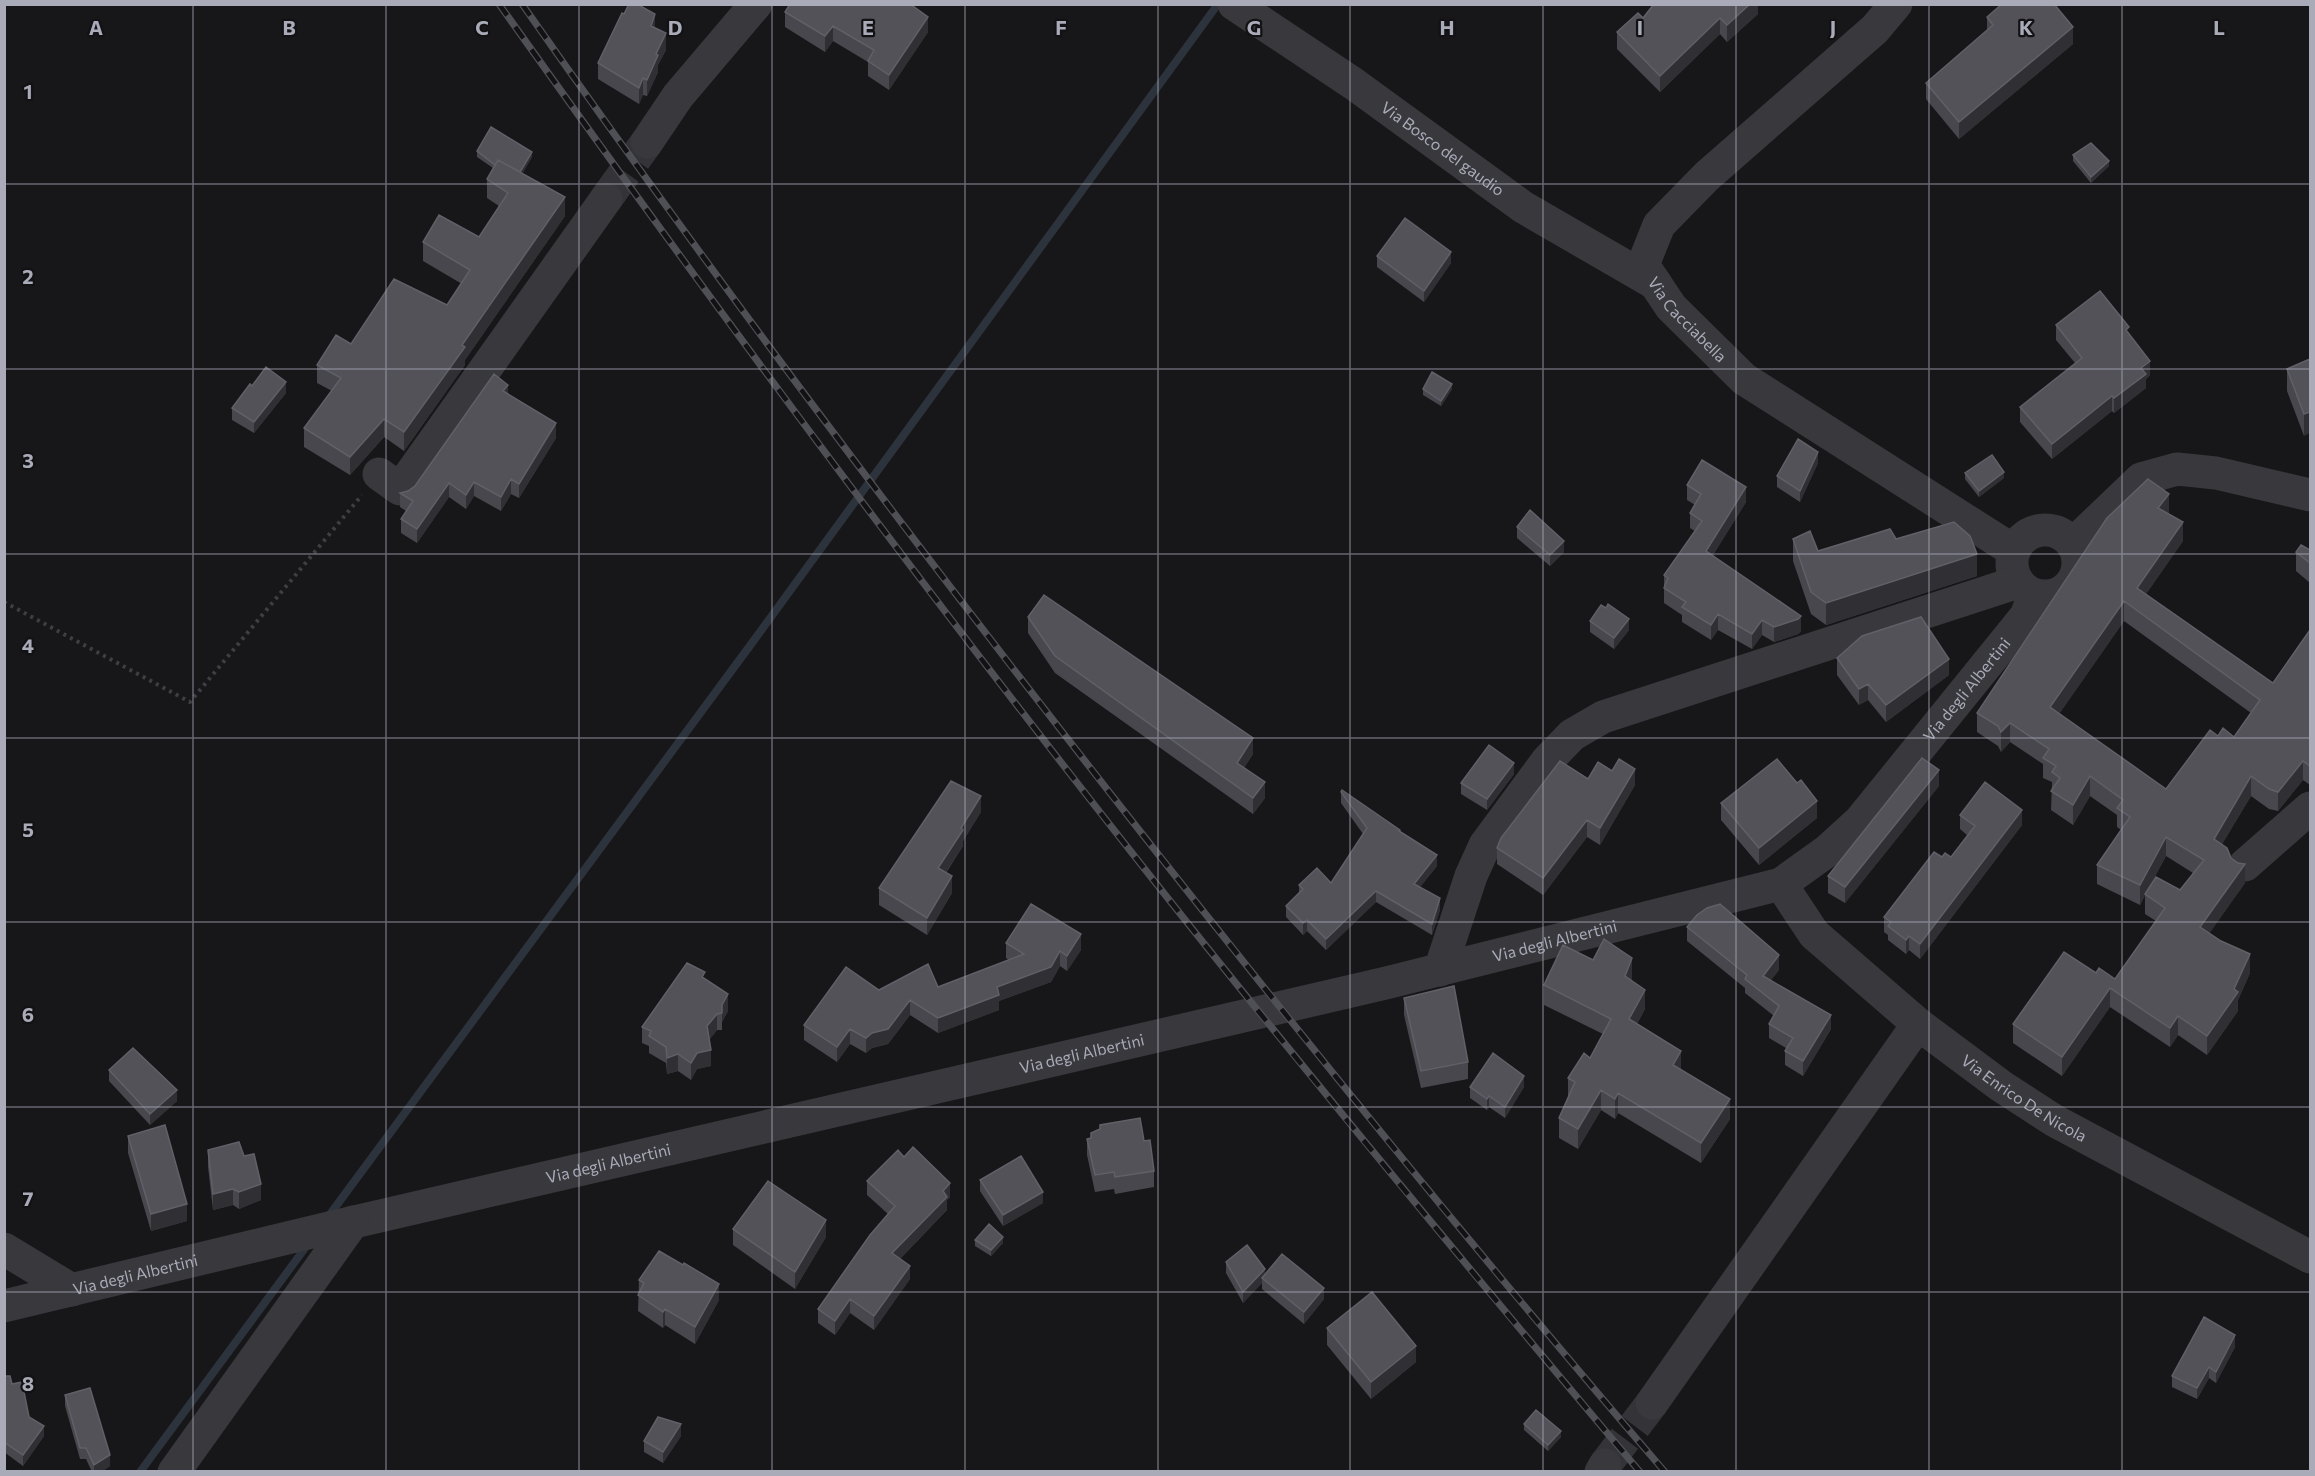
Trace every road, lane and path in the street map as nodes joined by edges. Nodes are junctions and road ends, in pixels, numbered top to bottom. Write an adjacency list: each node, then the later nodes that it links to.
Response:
1 (756, 4): 4 (street)
2 (1234, 4): 6 (street, Via Bosco del gaudio)
3 (1896, 4): 6 (street, Via Cacciabella)
4 (648, 142)
5 (606, 199): 7 (street)
6 (1656, 284): 10 (street, Via Cacciabella)
7 (379, 474): 11 (path)
8 (2310, 495): 9 (street)
9 (2073, 544): 10 (street); 10 (street)
10 (2022, 576): 14 (street, Via degli Albertini); 15 (street)
11 (4, 602)
12 (2310, 808): 13 (street)
13 (2245, 865)
14 (1781, 884): 15 (street, Via degli Albertini); 16 (street, Via Enrico De Nicola)
15 (1440, 970): 17 (street, Via degli Albertini)
16 (1918, 1024): 19 (street, Via Enrico De Nicola); 22 (street)
17 (329, 1228): 20 (street, Via degli Albertini); 23 (street)
18 (4, 1249): 20 (street)
19 (2310, 1257)
20 (72, 1290): 21 (street, Via degli Albertini)
21 (4, 1306)
22 (1652, 1403)
23 (174, 1472)

